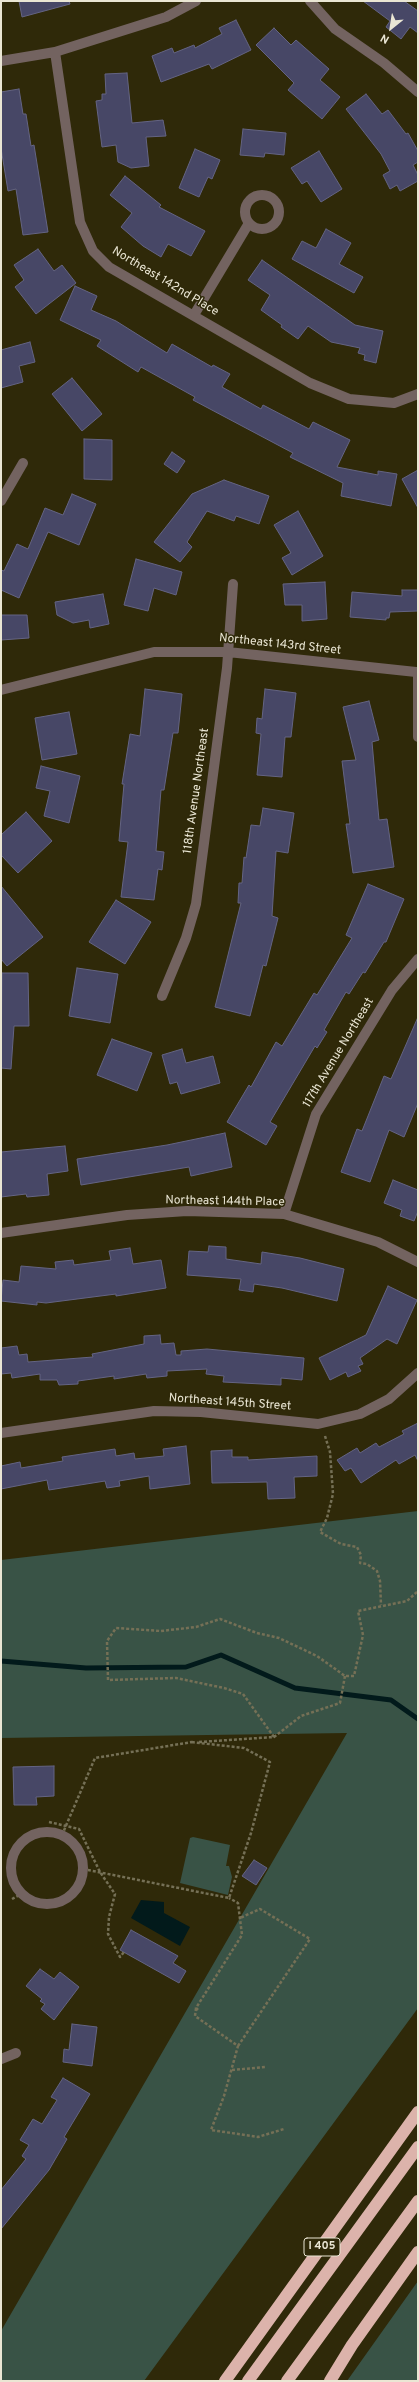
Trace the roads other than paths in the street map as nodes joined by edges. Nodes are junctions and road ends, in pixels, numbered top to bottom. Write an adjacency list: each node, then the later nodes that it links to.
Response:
1 (196, 1): 3 (street)
2 (310, 1): 5 (street)
3 (55, 52): 4 (street); 7 (street, Northeast 142nd Place)
4 (1, 61)
5 (418, 92)
6 (249, 223): 7 (street)
7 (194, 315): 8 (street, Northeast 142nd Place)
8 (418, 394)
9 (23, 463): 10 (street)
10 (1, 501)
11 (233, 584): 12 (street, 118th Avenue Northeast)
12 (228, 652): 13 (street, Northeast 143rd Street); 14 (street, Northeast 143rd Street); 17 (street, 118th Avenue Northeast)
13 (417, 672): 15 (street)
14 (1, 690)
15 (418, 737)
16 (418, 959): 18 (street, 117th Avenue Northeast)
17 (162, 996)
18 (284, 1214): 19 (street, Northeast 144th Place); 20 (street, Northeast 144th Place)
19 (1, 1233)
20 (418, 1262)
21 (418, 1373): 22 (street, Northeast 145th Street)
22 (1, 1433)
23 (6, 1862): 23 (street)
24 (16, 2053): 25 (street)
25 (1, 2059)
26 (418, 2112): 31 (highway, I 405)
27 (418, 2148): 32 (highway, I 405)
28 (418, 2201): 33 (highway)
29 (418, 2252): 30 (highway)
30 (352, 2345): 34 (highway); 35 (highway)
31 (225, 2381)
32 (248, 2381)
33 (287, 2381)
34 (323, 2381)
35 (330, 2381)

